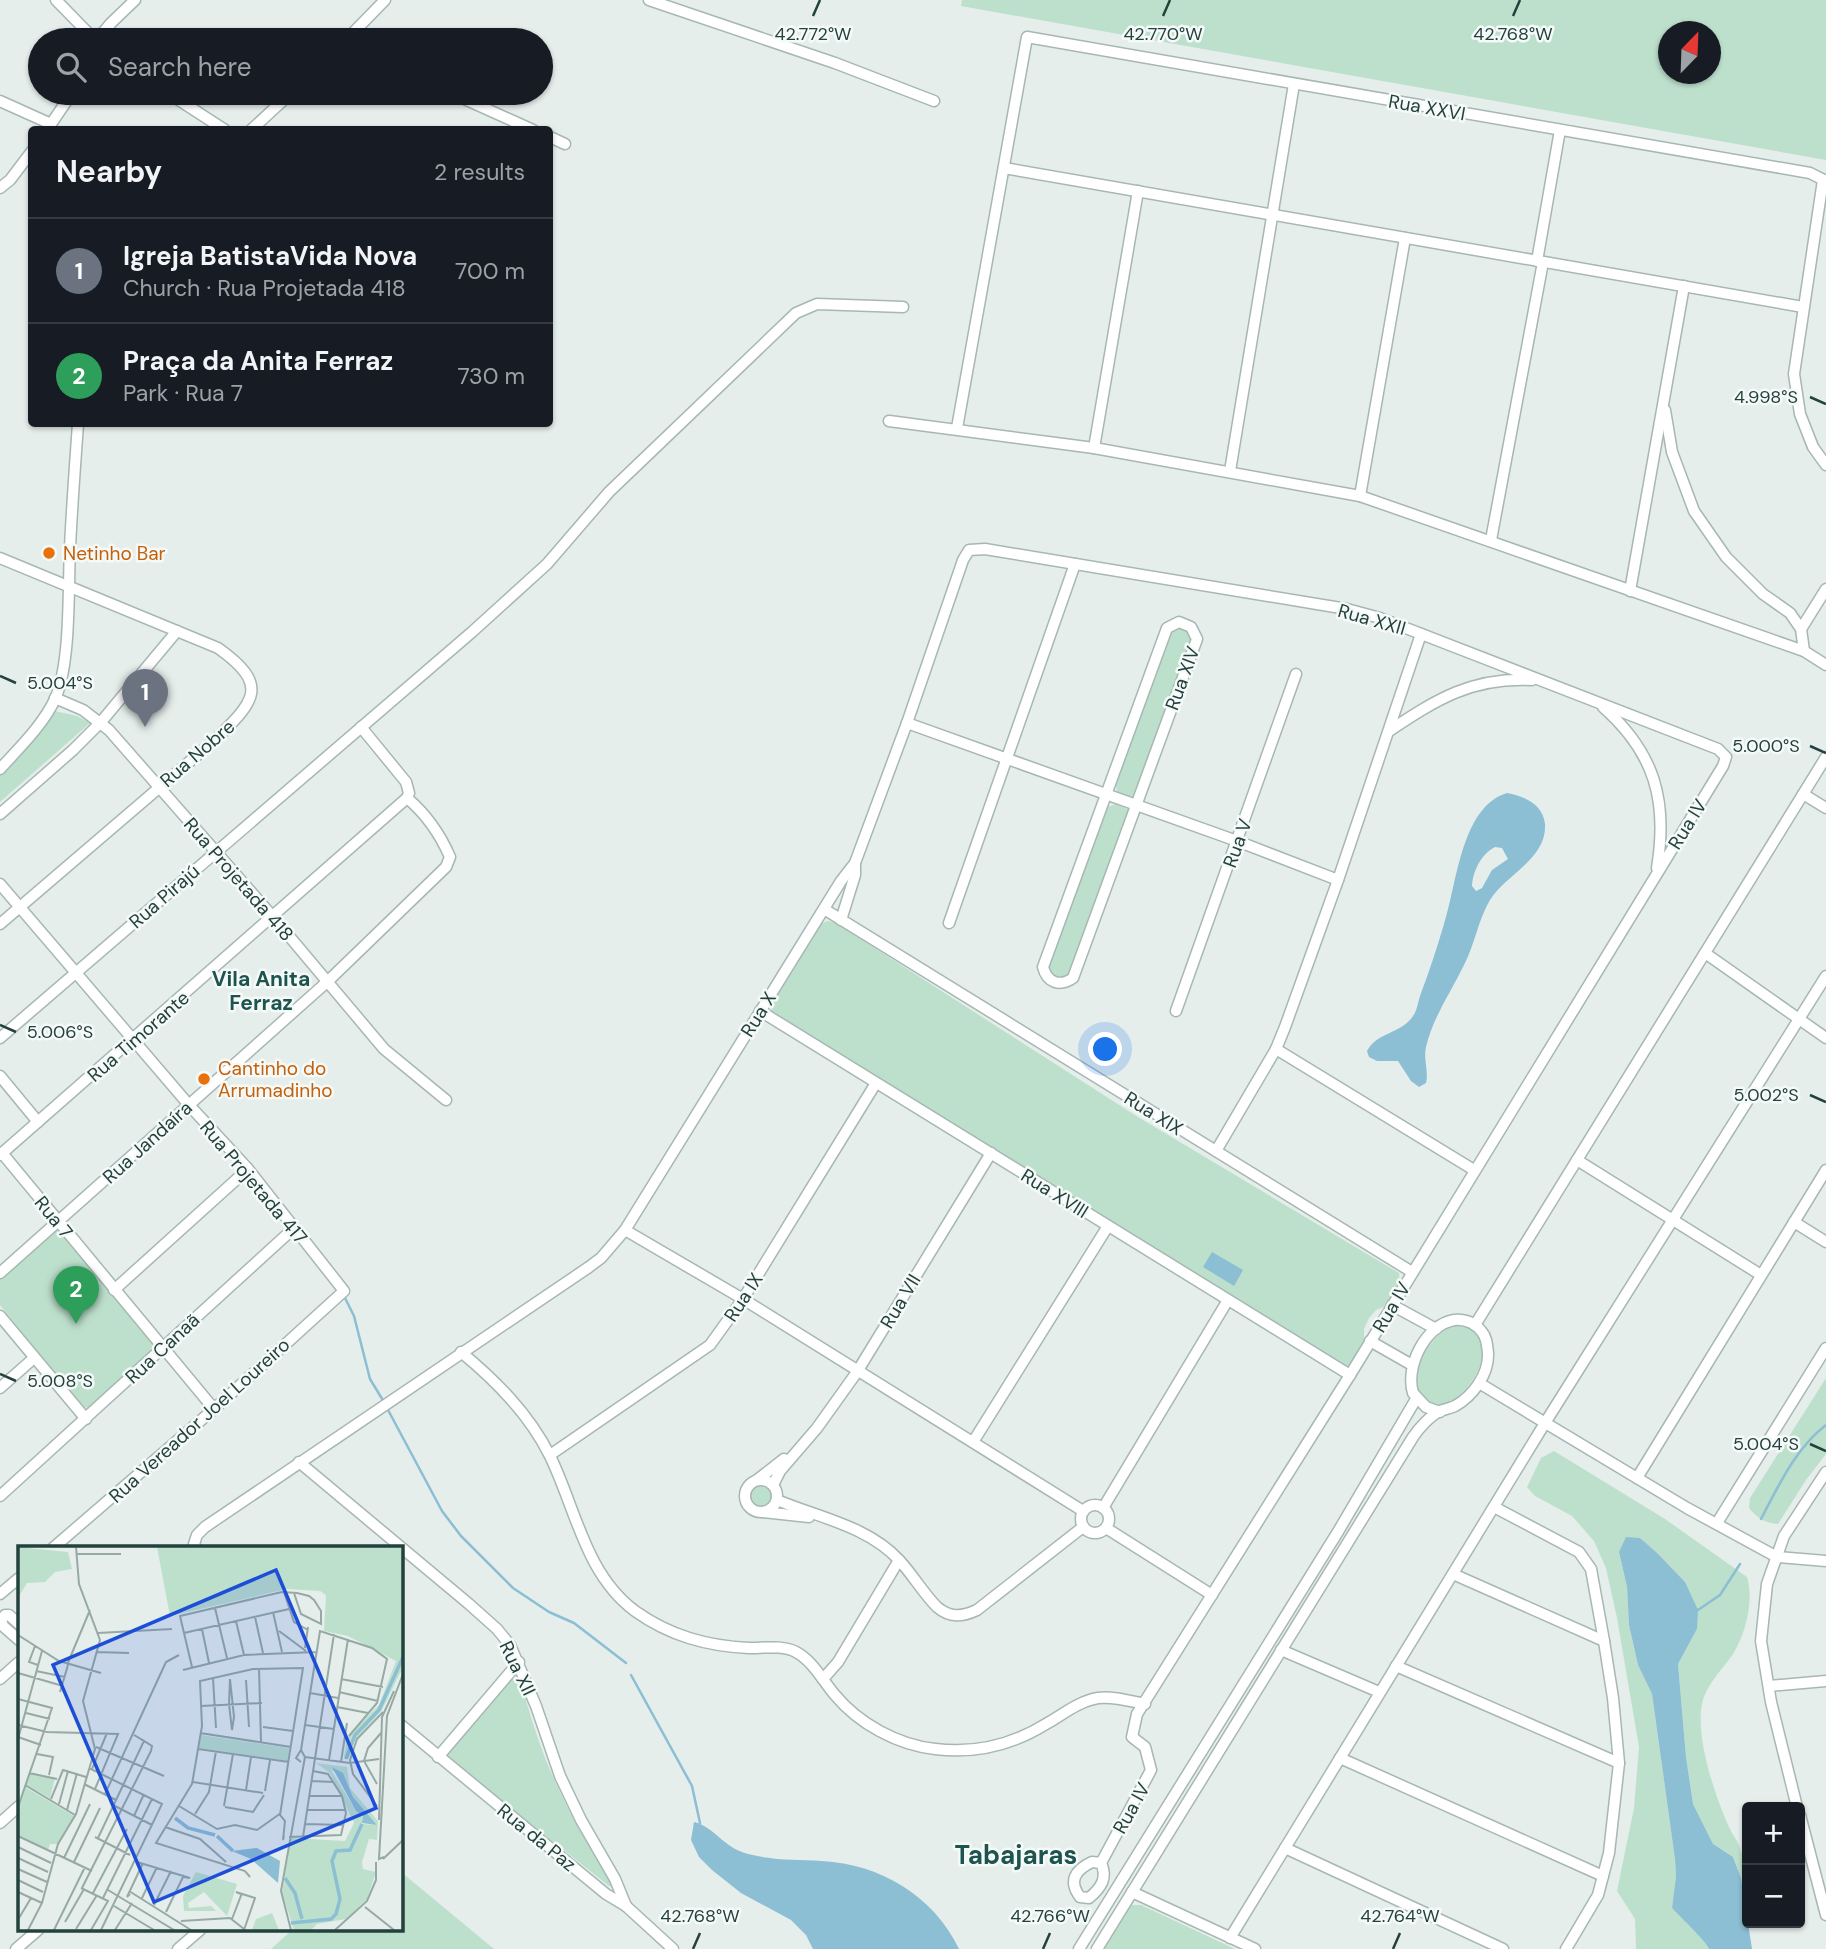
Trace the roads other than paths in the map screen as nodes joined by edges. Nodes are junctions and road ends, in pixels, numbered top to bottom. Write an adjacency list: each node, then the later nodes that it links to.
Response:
1 (56, 0): 5 (street)
2 (135, 0): 6 (street)
3 (385, 0): 7 (street)
4 (649, 0): 10 (street)
5 (84, 28)
6 (107, 28)
7 (358, 28)
8 (1294, 84): 20 (street, Rua XXVI); 24 (street, Rua XXVI); 29 (street)
9 (0, 101): 15 (street)
10 (934, 101)
11 (64, 105): 16 (street)
12 (186, 105): 17 (street)
13 (278, 105): 18 (street)
14 (478, 105): 19 (street)
15 (47, 126)
16 (50, 126)
17 (219, 126)
18 (255, 126)
19 (524, 126)
20 (1560, 130): 26 (street, Rua XXVI); 31 (street)
21 (553, 138): 22 (street)
22 (565, 144)
23 (28, 155): 25 (street)
24 (1004, 168): 28 (street); 38 (street)
25 (5, 178): 27 (street)
26 (1824, 181): 34 (street)
27 (0, 188)
28 (1138, 191): 29 (street); 39 (street)
29 (1273, 215): 30 (street); 41 (street)
30 (1405, 238): 31 (street); 42 (street)
31 (1540, 261): 32 (street); 43 (street)
32 (1684, 286): 34 (street); 35 (street)
33 (903, 307): 61 (street, Rua Pirajú)
34 (1803, 307): 40 (street)
35 (1664, 402): 49 (street); 50 (street)
36 (889, 421): 38 (street)
37 (78, 427): 47 (street)
38 (957, 428): 39 (street)
39 (1094, 448): 41 (street)
40 (1826, 465)
41 (1230, 471): 42 (street)
42 (1360, 496): 43 (street)
43 (1491, 540): 49 (street)
44 (1002, 551): 46 (street, Rua XXII); 60 (street, Rua X)
45 (0, 558): 47 (street, Rua Nobre)
46 (1075, 564): 52 (street, Rua XXII); 65 (street)
47 (69, 587): 51 (street, Rua Nobre); 57 (street)
48 (1826, 589): 50 (street)
49 (1630, 591): 53 (street)
50 (1801, 629): 53 (street)
51 (177, 631): 59 (street); 67 (street, Rua Nobre)
52 (1421, 634): 56 (street, Rua XXII); 62 (street)
53 (1804, 650): 54 (street)
54 (1826, 665)
55 (1296, 674): 74 (street, Rua V)
56 (1542, 681): 58 (street, Rua XXII); 62 (street)
57 (55, 698): 59 (street, Rua Projetada 418); 66 (street)
58 (1598, 703): 63 (street, Rua XXII); 77 (street)
59 (101, 722): 67 (street, Rua Projetada 418); 73 (street)
60 (907, 723): 65 (street); 76 (street, Rua X)
61 (361, 727): 70 (street); 75 (street, Rua Pirajú)
62 (1389, 731): 78 (street)
63 (1723, 752): 77 (street, Rua IV)
64 (1826, 757): 69 (street)
65 (1007, 759): 68 (street); 85 (street)
66 (0, 769)
67 (159, 786): 75 (street, Rua Projetada 418); 80 (street, Rua Nobre)
68 (1106, 793): 71 (street); 71 (street, Rua XIV); 71 (street, Rua XIV)
69 (1803, 794): 72 (street); 86 (street)
70 (404, 801): 82 (street, Rua Timorante); 89 (street, Rua Jandaíra)
71 (1136, 804): 74 (street)
72 (1826, 808)
73 (0, 814)
74 (1237, 841): 78 (street); 91 (street, Rua V)
75 (216, 851): 82 (street, Rua Projetada 418); 87 (street, Rua Pirajú)
76 (855, 863): 81 (street, Rua X); 83 (street)
77 (1656, 874): 107 (street, Rua IV)
78 (1338, 880): 96 (street)
79 (0, 884): 80 (street, Rua Projetada 417)
80 (20, 906): 84 (street, Rua Nobre); 87 (street, Rua Projetada 417)
81 (824, 909): 83 (street, Rua XIX); 90 (street, Rua X)
82 (273, 917): 89 (street, Rua Projetada 418); 95 (street, Rua Timorante)
83 (841, 920): 102 (street, Rua XIX)
84 (0, 923)
85 (949, 923)
86 (1705, 953): 92 (street); 105 (street)
87 (77, 973): 93 (street, Rua Pirajú); 95 (street, Rua Projetada 417)
88 (1826, 976): 92 (street)
89 (327, 982): 99 (street, Rua Projetada 418); 100 (street, Rua Jandaíra)
90 (760, 1011): 98 (street, Rua XVIII); 114 (street, Rua X)
91 (1176, 1011)
92 (1799, 1021): 94 (street); 109 (street)
93 (0, 1038)
94 (1826, 1038)
95 (134, 1040): 100 (street, Rua Projetada 417); 101 (street, Rua Timorante)
96 (1276, 1049): 102 (street); 107 (street)
97 (0, 1076): 101 (street)
98 (876, 1083): 103 (street, Rua XVIII); 121 (street, Rua IX)
99 (446, 1100)
100 (189, 1105): 106 (street, Rua Projetada 417); 110 (street, Rua Jandaíra)
101 (38, 1122): 104 (street, Rua Timorante)
102 (1216, 1152): 116 (street, Rua XIX)
103 (991, 1153): 112 (street, Rua XVIII); 133 (street, Rua VII)
104 (1, 1154): 110 (street, Rua 7)
105 (1577, 1160): 109 (street); 125 (street)
106 (248, 1169): 113 (street, Rua Projetada 417); 119 (street)
107 (1474, 1170): 116 (street, Rua IV)
108 (1826, 1170): 111 (street)
109 (1673, 1220): 118 (street); 141 (street)
110 (58, 1222): 117 (street, Rua Jandaíra); 119 (street, Rua 7)
111 (1794, 1222): 115 (street); 118 (street)
112 (1108, 1226): 122 (street, Rua XVIII); 142 (street)
113 (293, 1228): 120 (street, Rua Projetada 417); 128 (street, Rua Canaã)
114 (625, 1230): 121 (street); 130 (street, Rua X)
115 (1826, 1242)
116 (1412, 1272): 123 (street, Rua IV)
117 (0, 1273)
118 (1761, 1275): 147 (street)
119 (114, 1290): 128 (street, Rua 7)
120 (344, 1291): 138 (street, Rua Vereador Joel Loureiro)
121 (743, 1299): 133 (street); 144 (street, Rua IX)
122 (1228, 1300): 134 (street, Rua XVIII); 153 (street)
123 (1392, 1305): 126 (street); 127 (street, Rua IV)
124 (0, 1316): 131 (street)
125 (1475, 1325): 126 (street); 135 (street)
126 (1436, 1329): 132 (street)
127 (1370, 1341): 132 (street); 134 (street, Rua IV)
128 (162, 1346): 138 (street, Rua 7); 140 (street, Rua Canaã)
129 (1826, 1348): 157 (street)
130 (461, 1352): 144 (street); 145 (street, Rua X)
131 (34, 1358): 136 (street); 140 (street)
132 (1412, 1365): 137 (street)
133 (857, 1372): 142 (street); 143 (street, Rua VII)
134 (1350, 1375): 168 (street, Rua IV)
135 (1479, 1383): 139 (street); 141 (street)
136 (0, 1388)
137 (1416, 1399): 139 (street); 192 (street)
138 (214, 1409): 161 (street, Rua Vereador Joel Loureiro)
139 (1440, 1412): 172 (street)
140 (86, 1419): 150 (street, Rua Canaã)
141 (1545, 1423): 147 (street); 152 (street)
142 (973, 1442): 154 (street)
143 (803, 1444): 148 (street); 149 (street)
144 (550, 1455): 177 (street)
145 (299, 1462): 160 (street, Rua X); 162 (street, Rua XII)
146 (1826, 1472): 164 (street)
147 (1637, 1478): 157 (street)
148 (757, 1480): 149 (street); 155 (street)
149 (774, 1485): 151 (street)
150 (0, 1496)
151 (777, 1500): 155 (street); 156 (street)
152 (1494, 1507): 167 (street); 171 (street)
153 (1103, 1508): 154 (street); 159 (street)
154 (1083, 1511): 158 (street)
155 (762, 1512): 156 (street)
156 (819, 1517): 165 (street)
157 (1717, 1523): 164 (street)
158 (1083, 1527): 159 (street); 165 (street)
159 (1106, 1528): 168 (street)
160 (196, 1544)
161 (55, 1546)
162 (399, 1546)
163 (402, 1549): 173 (street, Rua XII)
164 (1777, 1556): 166 (street); 179 (street)
165 (899, 1560): 177 (street)
166 (1826, 1561)
167 (1452, 1574): 171 (street); 175 (street)
168 (1212, 1595): 181 (street, Rua IV)
169 (18, 1623): 170 (street)
170 (18, 1639)
171 (1604, 1642): 185 (street)
172 (1281, 1650): 180 (street); 194 (street)
173 (519, 1662): 183 (street); 196 (street, Rua XII)
174 (18, 1663): 176 (street)
175 (1396, 1666): 180 (street); 185 (street)
176 (0, 1679)
177 (823, 1679): 181 (street)
178 (1826, 1681): 179 (street)
179 (1769, 1686): 186 (street)
180 (1379, 1692): 184 (street)
181 (1145, 1704): 191 (street, Rua IV)
182 (402, 1726): 183 (street, Rua da Paz)
183 (438, 1757): 196 (street, Rua da Paz)
184 (1340, 1758): 190 (street); 193 (street)
185 (1619, 1763): 193 (street)
186 (1796, 1802)
187 (18, 1806): 188 (street)
188 (0, 1823)
189 (1805, 1832): 195 (street)
190 (1285, 1848): 202 (street); 209 (street)
191 (1101, 1863)
192 (1125, 1874): 194 (street); 197 (street)
193 (1603, 1876): 210 (street)
194 (1135, 1887): 199 (street); 202 (street)
195 (1823, 1893): 198 (street)
196 (626, 1906): 205 (street, Rua da Paz)
197 (1102, 1911): 199 (street); 206 (street)
198 (1826, 1915)
199 (1116, 1919): 207 (street)
200 (36, 1932): 204 (street)
201 (198, 1932): 203 (street)
202 (1230, 1938): 208 (street)
203 (182, 1947)
204 (16, 1949)
205 (673, 1949)
206 (1079, 1949)
207 (1097, 1949)
208 (1255, 1949)
209 (1503, 1949)
210 (1566, 1949)

